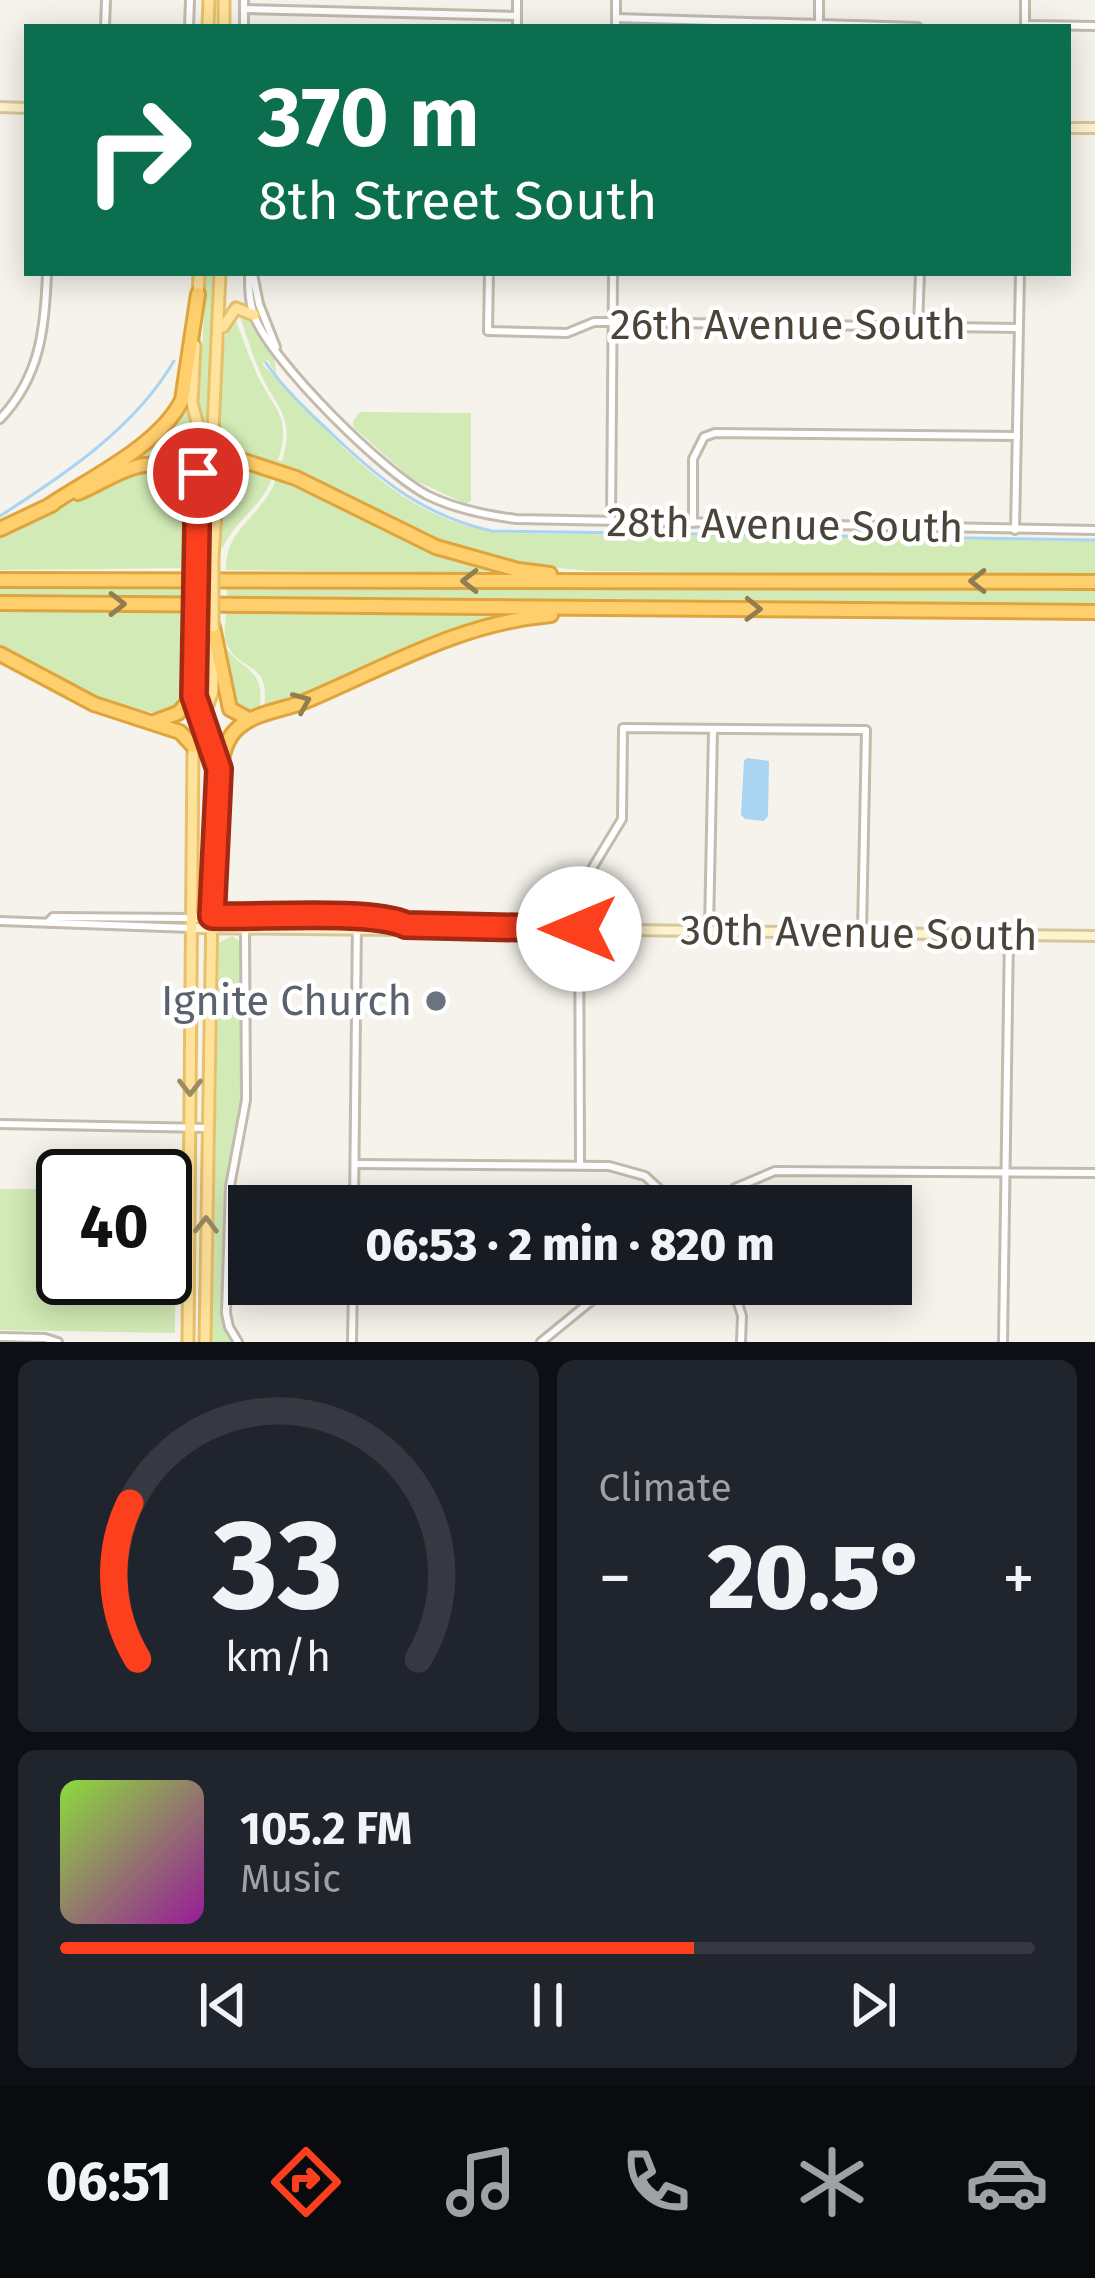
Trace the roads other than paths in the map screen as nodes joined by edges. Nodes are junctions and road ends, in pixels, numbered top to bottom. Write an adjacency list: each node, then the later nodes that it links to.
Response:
1 (518, 0): 5 (street)
2 (616, 0): 6 (street)
3 (820, 0): 7 (street)
4 (244, 5): 5 (street)
5 (517, 16): 8 (street)
6 (616, 23): 7 (street)
7 (819, 23): 9 (street)
8 (517, 24)
9 (851, 24)
10 (47, 276): 26 (street)
11 (199, 276): 19 (main road)
12 (220, 276): 24 (main road)
13 (251, 276): 20 (street)
14 (252, 276): 25 (street)
15 (489, 276): 21 (street, 26th Avenue South)
16 (613, 276): 21 (street)
17 (920, 276): 22 (street)
18 (1020, 276): 23 (street)
19 (198, 294): 29 (main road); 32 (highway)
20 (254, 315): 24 (main road); 25 (street)
21 (612, 322): 22 (street, 26th Avenue South); 33 (street)
22 (918, 326): 23 (street, 26th Avenue South)
23 (1019, 328): 28 (street)
24 (219, 338): 27 (main road)
25 (277, 351): 33 (street, 28th Avenue South)
26 (0, 419)
27 (213, 430): 29 (main road); 30 (highway)
28 (1017, 436): 34 (street); 36 (street)
29 (206, 453): 31 (main road); 38 (main road)
30 (250, 463): 31 (highway); 40 (highway)
31 (214, 481): 45 (main road, bridge)
32 (50, 505): 35 (highway); 38 (highway)
33 (611, 520): 34 (street, 28th Avenue South)
34 (693, 524): 36 (street, 28th Avenue South)
35 (0, 529)
36 (1015, 530): 37 (street, 28th Avenue South)
37 (1095, 530)
38 (197, 558): 47 (main road, bridge)
39 (0, 580): 40 (highway, one-way to 39)
40 (586, 581): 41 (highway, one-way to 40)
41 (1095, 582)
42 (0, 603): 43 (highway, one-way to 43)
43 (636, 608): 44 (highway, one-way to 44); 48 (highway, one-way to 43)
44 (1095, 612)
45 (213, 627): 48 (highway); 50 (main road)
46 (0, 654): 49 (highway)
47 (194, 696): 49 (highway); 50 (main road)
48 (249, 719): 53 (highway)
49 (153, 722): 52 (highway)
50 (204, 722): 52 (main road); 53 (main road)
51 (713, 730): 59 (street); 60 (street); 61 (street)
52 (193, 746): 56 (main road)
53 (219, 769): 55 (main road)
54 (0, 921): 56 (street, 30th Avenue South)
55 (211, 922): 56 (street, 30th Avenue South); 57 (street, 30th Avenue South); 58 (street, 30th Avenue South); 66 (main road)
56 (191, 923): 65 (main road, one-way to 65)
57 (357, 923): 58 (street, 30th Avenue South); 59 (street, 30th Avenue South); 67 (street)
58 (245, 928): 81 (street)
59 (579, 929): 60 (street, 30th Avenue South); 68 (street)
60 (709, 932): 61 (street, 30th Avenue South)
61 (862, 932): 62 (street, 30th Avenue South)
62 (1009, 934): 63 (street, 30th Avenue South); 69 (street)
63 (1095, 936)
64 (0, 1124): 65 (street)
65 (190, 1127): 66 (street); 79 (main road)
66 (207, 1128): 80 (main road, one-way to 66)
67 (355, 1165): 68 (street); 71 (street)
68 (580, 1166): 72 (street)
69 (1005, 1171): 70 (street); 73 (street); 85 (street)
70 (1095, 1173)
71 (355, 1185)
72 (655, 1185)
73 (742, 1185)
74 (353, 1305): 82 (street)
75 (587, 1305): 83 (street)
76 (739, 1305): 84 (street)
77 (0, 1337): 78 (street)
78 (57, 1341)
79 (188, 1342)
80 (205, 1342)
81 (238, 1342)
82 (352, 1342)
83 (541, 1342)
84 (741, 1342)
85 (1003, 1342)

